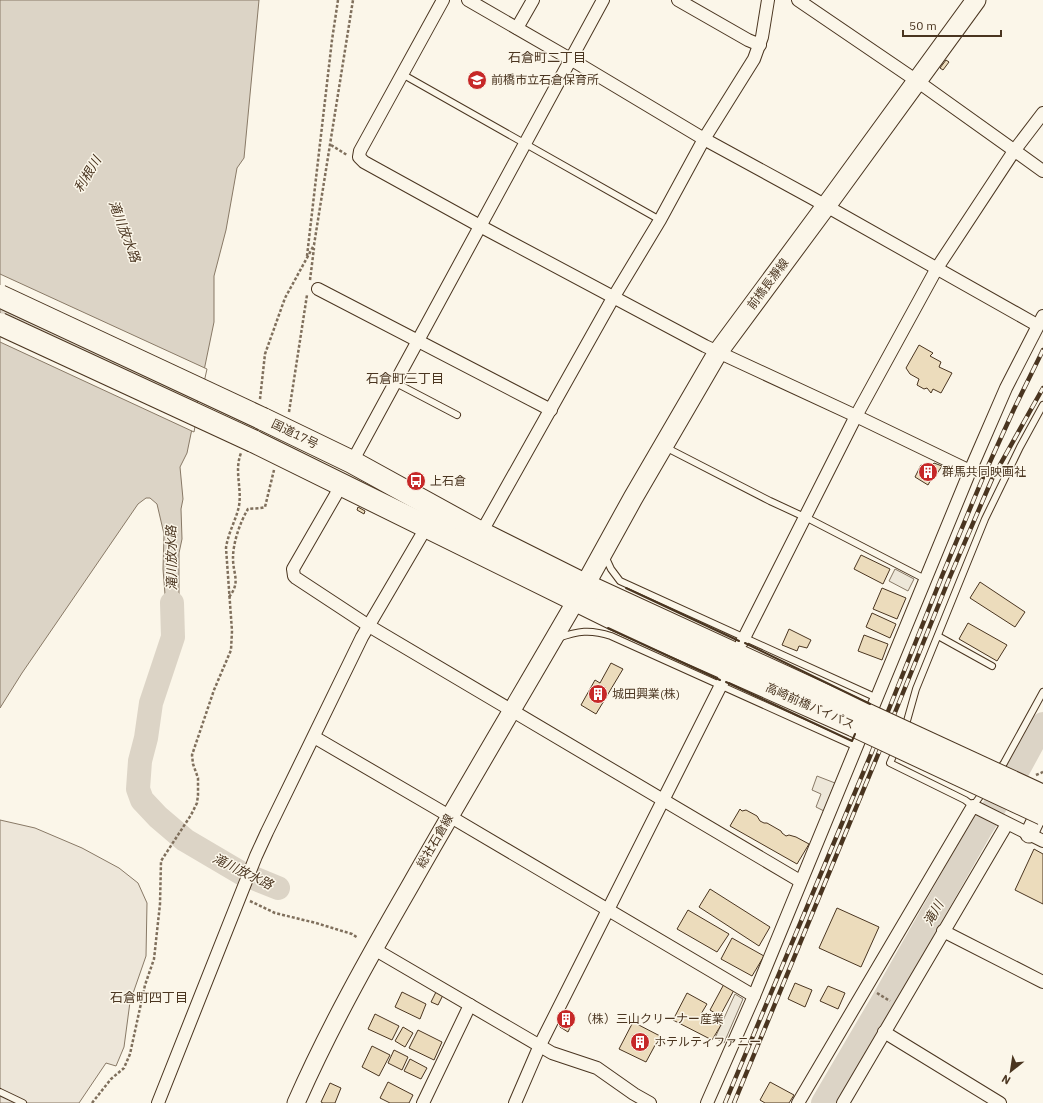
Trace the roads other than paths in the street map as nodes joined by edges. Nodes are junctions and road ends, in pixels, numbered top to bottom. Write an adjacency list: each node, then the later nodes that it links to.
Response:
1 (443, 0): 12 (street)
2 (468, 0): 9 (street)
3 (533, 0): 9 (street)
4 (603, 0): 11 (street)
5 (678, 0): 10 (street)
6 (768, 0): 10 (street)
7 (798, 0): 13 (street)
8 (976, 0): 13 (main road, 前橋長瀞線)
9 (517, 28): 11 (street)
10 (760, 45): 15 (street)
11 (572, 60): 15 (street); 16 (street)
12 (402, 74): 16 (lane); 21 (street)
13 (917, 81): 17 (street); 19 (main road, 前橋長瀞線)
14 (1043, 113): 17 (street)
15 (704, 139): 19 (street); 20 (street)
16 (526, 143): 20 (lane); 21 (street)
17 (1014, 151): 18 (street); 22 (street)
18 (1043, 171)
19 (826, 206): 22 (street); 29 (main road, 前橋長瀞線)
20 (660, 220): 25 (street)
21 (480, 226): 25 (street); 28 (street)
22 (937, 268): 26 (street); 34 (street)
23 (311, 289): 28 (street)
24 (0, 296): 36 (highway, 国道17号, bridge)
25 (614, 298): 29 (street); 32 (street)
26 (1040, 321): 37 (street)
27 (0, 324): 38 (highway, 国道17号, bridge)
28 (418, 342): 30 (street); 32 (street)
29 (718, 352): 34 (street); 35 (main road, 前橋長瀞線)
30 (396, 383): 33 (lane); 36 (street)
31 (1043, 405): 46 (lane)
32 (551, 410): 41 (street)
33 (457, 415)
34 (856, 416): 37 (street); 39 (street)
35 (663, 446): 39 (lane); 42 (main road, 前橋長瀞線)
36 (352, 462): 41 (highway, 国道17号)
37 (970, 471): 43 (street)
38 (342, 484): 40 (highway, 国道17号); 45 (street)
39 (805, 517): 43 (lane); 48 (street)
40 (427, 526): 44 (highway, 国道17号); 45 (street)
41 (482, 533): 44 (highway, 国道17号)
42 (603, 551): 44 (main road, 前橋長瀞線); 48 (lane)
43 (925, 579): 52 (street)
44 (580, 593): 47 (main road, 総社石倉線); 54 (highway, 高崎前橋バイパス)
45 (369, 626): 53 (street); 56 (street)
46 (938, 636): 49 (lane); 55 (lane)
47 (554, 639): 50 (lane); 53 (main road, 総社石倉線)
48 (743, 640): 52 (lane)
49 (992, 666)
50 (722, 684): 58 (lane); 60 (street)
51 (1043, 692): 62 (lane)
52 (877, 698): 58 (street)
53 (512, 710): 60 (street); 64 (main road, 総社石倉線)
54 (858, 719): 59 (highway, 高崎前橋バイパス, bridge); 63 (highway, 高崎前橋バイパス, bridge)
55 (902, 736)
56 (314, 737): 64 (street); 78 (street)
57 (899, 742): 62 (lane)
58 (856, 747): 67 (street)
59 (1043, 796)
60 (662, 800): 67 (street); 68 (street)
61 (1043, 805): 66 (main road)
62 (976, 808): 65 (street); 84 (street)
63 (1043, 814)
64 (450, 816): 68 (street); 70 (main road, 総社石倉線)
65 (1005, 822): 66 (street); 69 (street)
66 (1036, 837)
67 (800, 881): 72 (street)
68 (608, 910): 72 (street); 75 (street)
69 (943, 931): 71 (street); 74 (street)
70 (374, 948): 73 (street); 79 (main road, 総社石倉線)
71 (1043, 982)
72 (754, 996): 83 (street)
73 (470, 1005): 75 (street); 80 (street)
74 (884, 1032): 85 (street); 86 (street)
75 (540, 1045): 81 (street); 82 (street)
76 (0, 1092): 77 (lane)
77 (23, 1103)
78 (158, 1103)
79 (296, 1103)
80 (423, 1103)
81 (515, 1103)
82 (650, 1103)
83 (707, 1103)
84 (798, 1103)
85 (843, 1103)
86 (1000, 1103)

